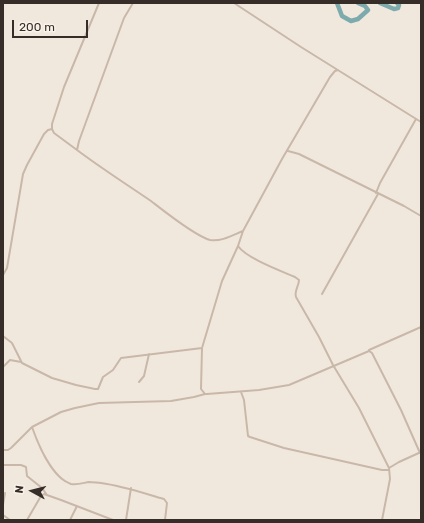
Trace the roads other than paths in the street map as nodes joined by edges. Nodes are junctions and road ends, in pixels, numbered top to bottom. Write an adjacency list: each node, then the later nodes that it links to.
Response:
1 (99, 3): 7 (street)
2 (133, 3): 8 (street)
3 (234, 3): 4 (street)
4 (338, 70): 5 (street); 9 (street)
5 (416, 119): 6 (street); 10 (street)
6 (421, 122)
7 (52, 128): 8 (street); 14 (street)
8 (77, 150): 12 (street)
9 (287, 151): 10 (street); 12 (street)
10 (377, 193): 11 (street); 15 (street)
11 (421, 216)
12 (243, 231): 13 (street)
13 (238, 246): 18 (street); 22 (street)
14 (3, 275)
15 (322, 294)
16 (421, 327): 19 (street)
17 (3, 336): 21 (street)
18 (202, 348): 20 (street); 26 (street)
19 (369, 351): 22 (street); 29 (street)
20 (149, 354): 21 (street); 24 (street)
21 (22, 363): 23 (street)
22 (333, 365): 25 (street); 31 (street)
23 (3, 367)
24 (139, 382)
25 (241, 392): 26 (street); 31 (street)
26 (204, 394): 27 (street)
27 (32, 428): 28 (street); 32 (street)
28 (3, 450)
29 (420, 453): 31 (street)
30 (3, 465): 34 (street)
31 (389, 469): 44 (street)
32 (131, 488): 42 (street); 43 (street)
33 (5, 493): 35 (street)
34 (47, 495): 36 (street); 39 (street)
35 (3, 505)
36 (77, 506): 40 (street); 41 (street)
37 (3, 515): 38 (street)
38 (10, 520)
39 (27, 520)
40 (70, 520)
41 (113, 520)
42 (126, 520)
43 (165, 520)
44 (382, 520)

